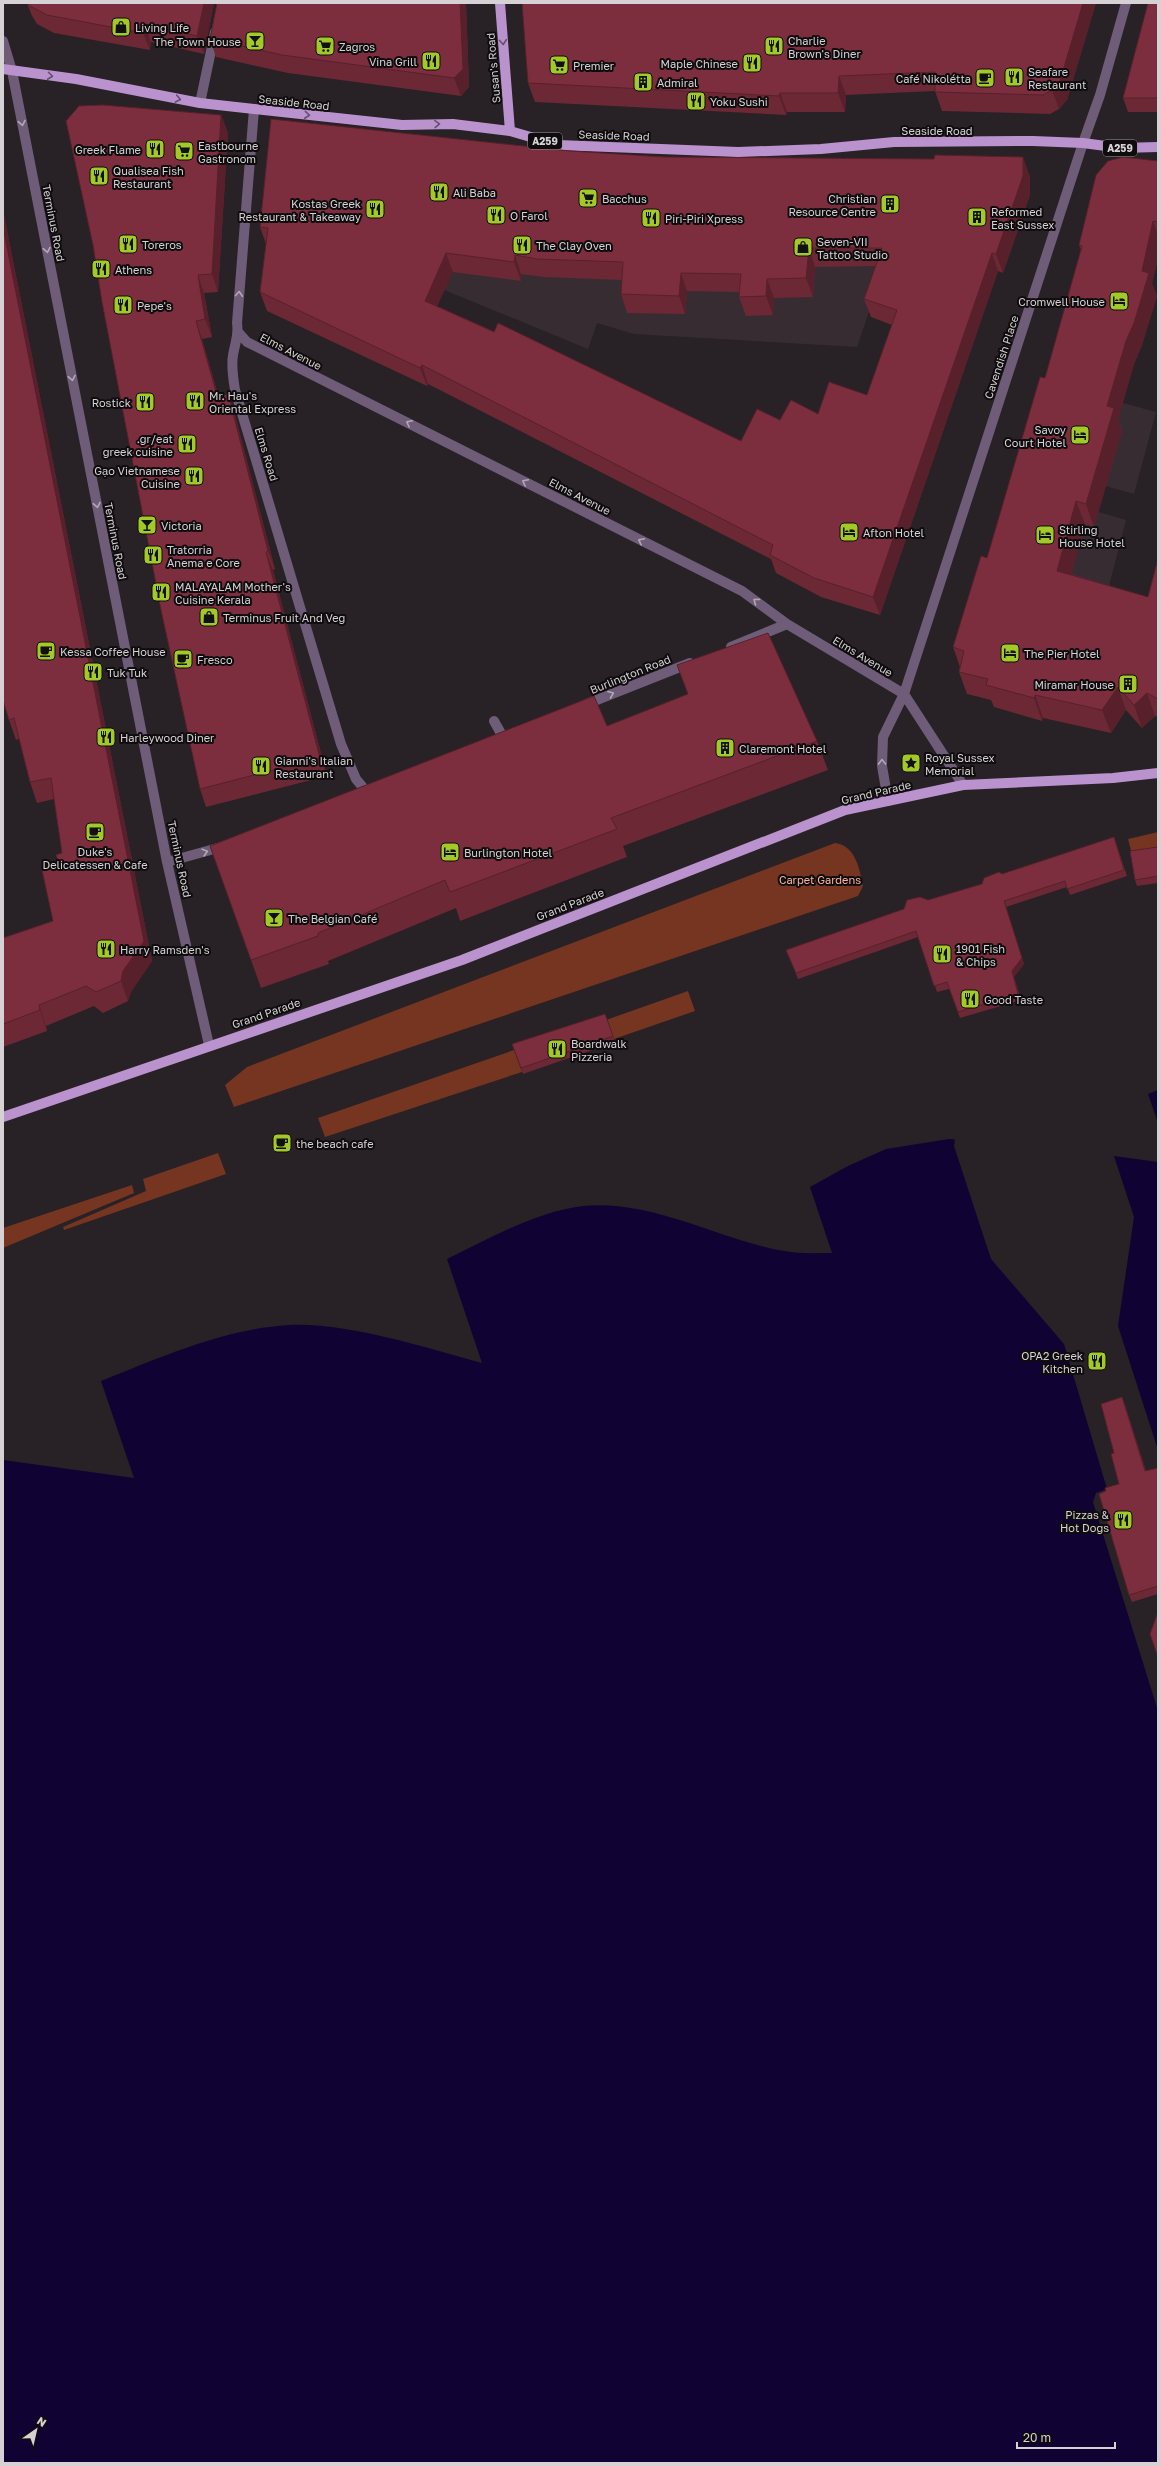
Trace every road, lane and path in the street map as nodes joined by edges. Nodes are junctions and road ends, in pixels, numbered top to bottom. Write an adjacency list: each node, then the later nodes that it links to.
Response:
1 (500, 3): 8 (main road, Susan's Road, one-way to 8)
2 (1126, 3): 9 (street, Cavendish Place)
3 (218, 18): 6 (street)
4 (3, 41): 5 (street, Terminus Road)
5 (7, 70): 6 (main road, Seaside Road / A259, one-way to 6); 24 (street, Terminus Road, one-way to 24)
6 (200, 103): 7 (main road, Seaside Road / A259)
7 (254, 109): 8 (main road, Seaside Road / A259, one-way to 8); 11 (street, Elms Road, one-way to 7)
8 (510, 131): 9 (main road, Seaside Road / A259)
9 (1083, 143): 10 (main road, Seaside Road / A259); 15 (street, Cavendish Place)
10 (1158, 147)
11 (239, 333): 12 (street, Elms Avenue, one-way to 11); 21 (street, Elms Road)
12 (787, 624): 13 (street); 15 (street, Elms Avenue)
13 (721, 650)
14 (700, 659): 16 (street, Burlington Road, one-way to 14)
15 (904, 694): 20 (street); 22 (street, Cavendish Place, one-way to 15)
16 (576, 708)
17 (494, 721): 18 (street)
18 (503, 737)
19 (1158, 773): 20 (main road, Grand Parade)
20 (963, 785): 22 (main road, Grand Parade)
21 (366, 791)
22 (888, 801): 25 (main road, Grand Parade)
23 (236, 843): 24 (street, one-way to 23)
24 (167, 862): 25 (street, Terminus Road)
25 (209, 1045): 26 (main road, Grand Parade)
26 (3, 1117)

